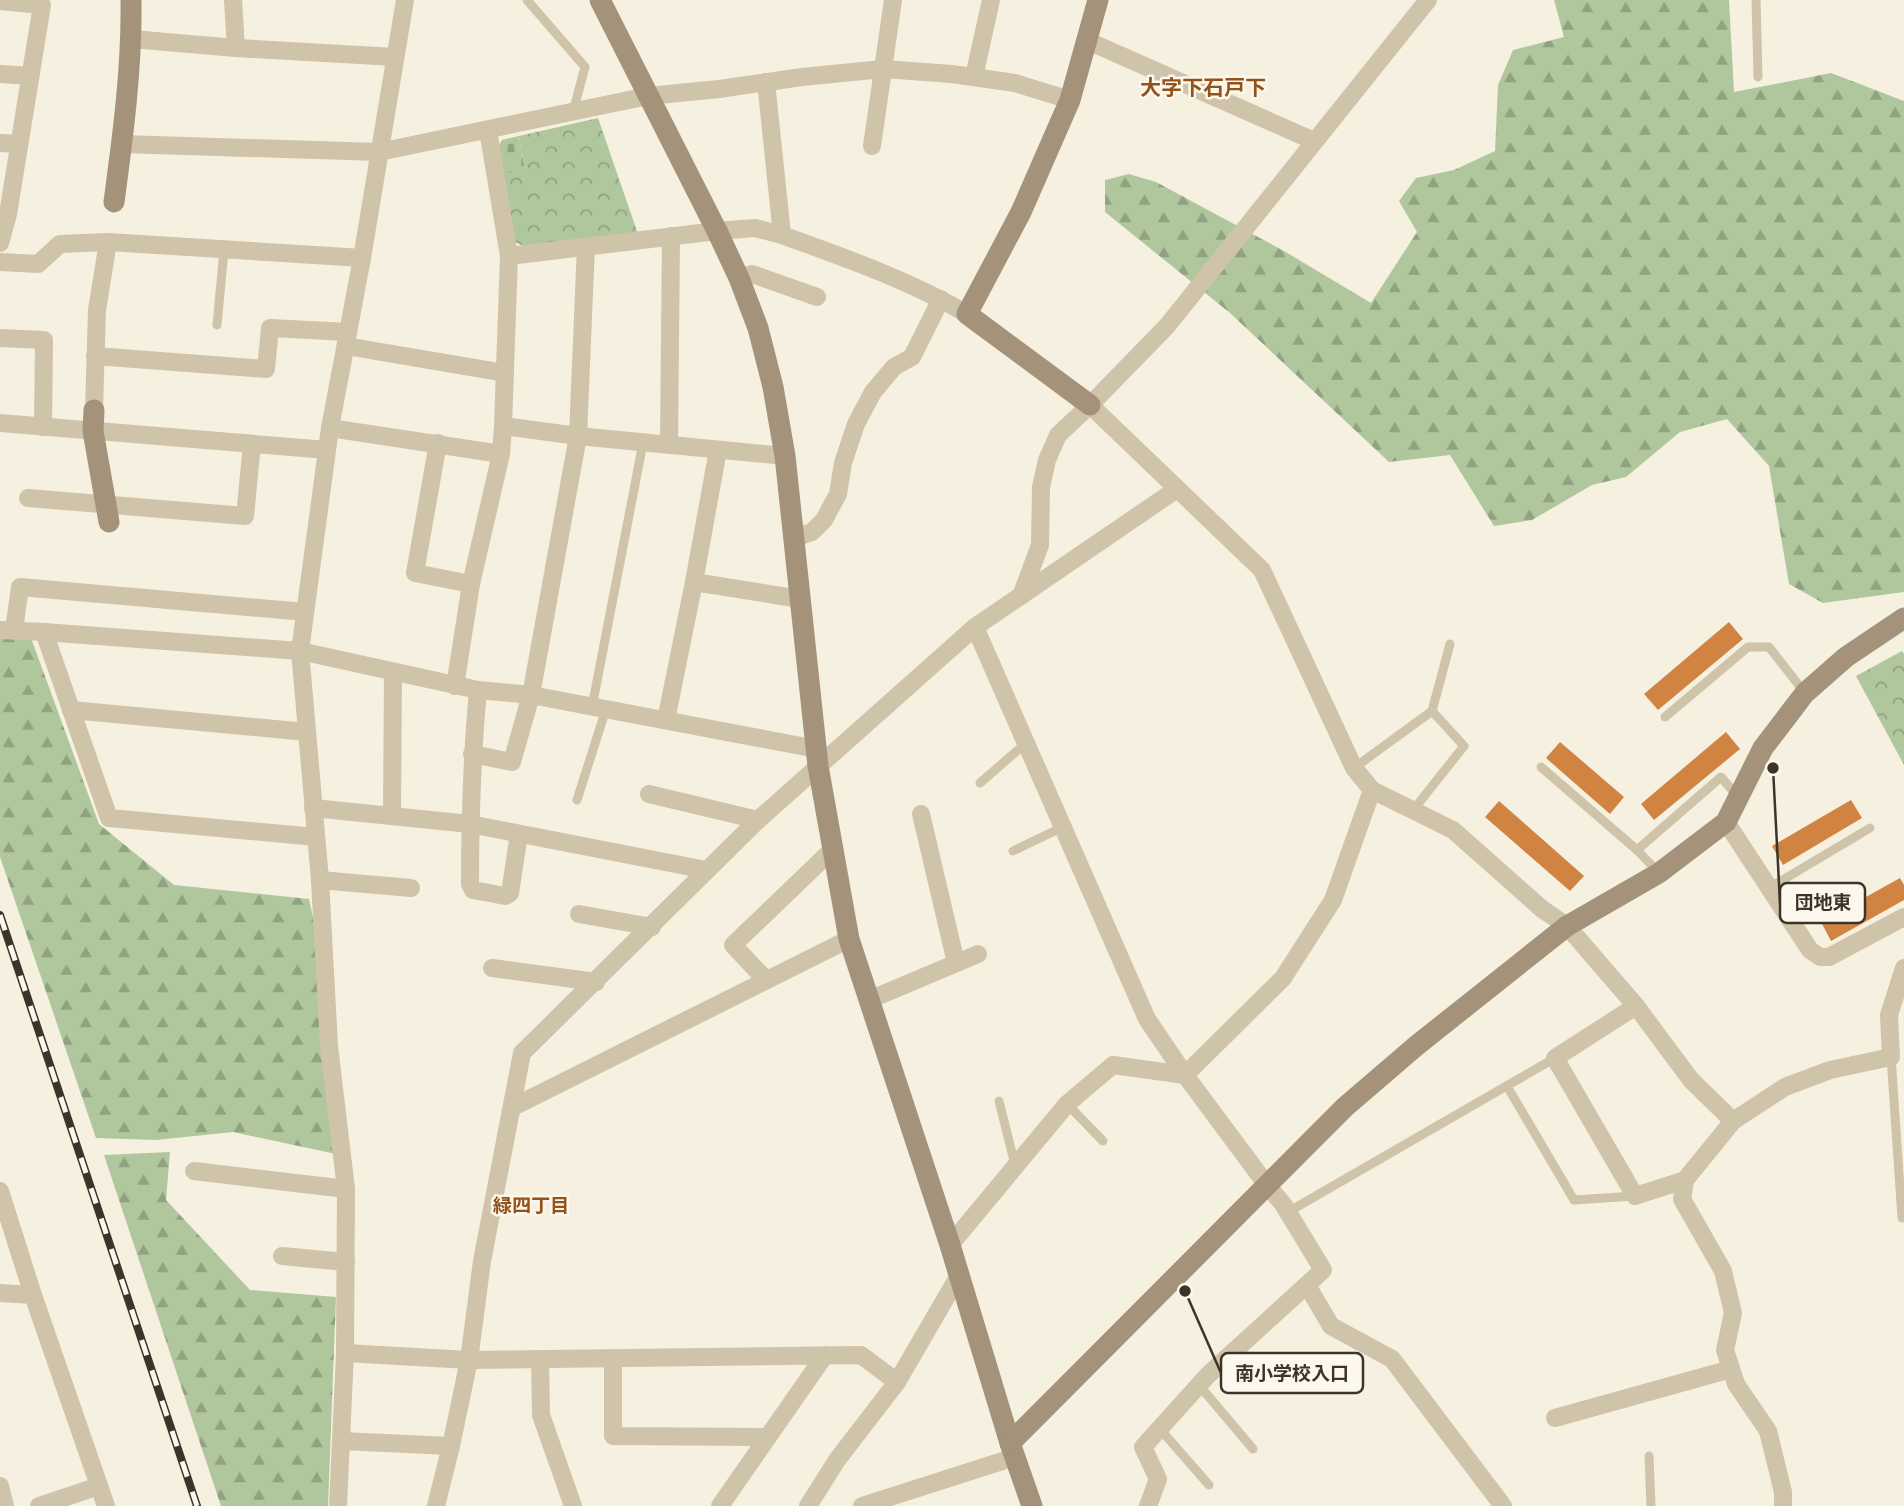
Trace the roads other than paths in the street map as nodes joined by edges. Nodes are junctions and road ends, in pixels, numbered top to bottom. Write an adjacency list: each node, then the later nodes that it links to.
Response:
1 (131, 0): 12 (street)
2 (233, 0): 14 (street)
3 (405, 0): 15 (street)
4 (527, 0): 24 (lane)
5 (600, 0): 22 (street)
6 (893, 0): 16 (street)
7 (991, 0): 20 (street)
8 (1098, 0): 13 (street)
9 (1428, 0): 26 (street)
10 (1756, 0): 19 (lane)
11 (8, 1): 18 (street)
12 (132, 39): 14 (street); 29 (street)
13 (1088, 41): 23 (street); 26 (street)
14 (236, 48): 15 (street)
15 (395, 57): 31 (street)
16 (883, 69): 20 (street); 21 (street); 30 (street)
17 (0, 74): 18 (street)
18 (30, 76): 28 (street)
19 (1758, 76)
20 (974, 77): 23 (street)
21 (766, 82): 22 (street); 35 (street)
22 (648, 96): 24 (street); 34 (street)
23 (1070, 100): 47 (street)
24 (573, 112): 25 (street)
25 (488, 130): 31 (street); 41 (street)
26 (1314, 141): 53 (street)
27 (0, 143): 28 (street)
28 (19, 144): 33 (street)
29 (122, 144): 31 (street); 32 (street)
30 (872, 146)
31 (379, 152): 42 (street)
32 (114, 202)
33 (4, 213): 38 (street)
34 (717, 231): 35 (street); 36 (street); 44 (street)
35 (782, 235): 46 (street)
36 (671, 236): 39 (street); 63 (street)
37 (108, 242): 40 (street); 43 (street); 51 (street)
38 (0, 243)
39 (586, 246): 41 (street); 59 (street)
40 (224, 250): 42 (street); 48 (lane)
41 (509, 256): 52 (street)
42 (362, 258): 50 (street)
43 (0, 262)
44 (739, 278): 45 (street); 67 (street)
45 (817, 297)
46 (941, 299): 47 (street); 71 (street)
47 (967, 314): 53 (street)
48 (217, 325)
49 (0, 338): 57 (street)
50 (347, 339): 51 (street); 52 (street); 58 (street)
51 (96, 356): 54 (street)
52 (505, 373): 56 (street)
53 (1090, 405): 68 (street); 74 (street)
54 (94, 420): 57 (street); 62 (street); 70 (street)
55 (0, 423): 57 (street)
56 (503, 426): 59 (street); 66 (street)
57 (43, 427)
58 (330, 428): 60 (street); 64 (street)
59 (578, 436): 61 (street); 87 (street)
60 (438, 443): 66 (street); 73 (street)
61 (643, 443): 63 (street); 88 (lane)
62 (252, 444): 64 (street); 70 (street)
63 (668, 445): 65 (street)
64 (327, 450): 76 (street)
65 (719, 450): 67 (street); 72 (street)
66 (501, 454): 73 (street)
67 (785, 456): 71 (street)
68 (1177, 489): 74 (street); 98 (street)
69 (27, 498): 70 (street)
70 (107, 514)
71 (793, 538): 75 (street)
72 (694, 582): 75 (street); 92 (street)
73 (471, 584): 84 (street)
74 (1021, 596): 78 (street)
75 (800, 599): 96 (street)
76 (305, 612): 79 (street); 82 (street)
77 (1904, 618): 86 (street)
78 (975, 627): 94 (street); 96 (street)
79 (7, 630): 80 (street)
80 (44, 632): 82 (street); 89 (street)
81 (1450, 644): 90 (lane)
82 (300, 651): 83 (street); 93 (street)
83 (393, 672): 84 (street); 107 (street)
84 (454, 686): 85 (street)
85 (478, 690): 87 (street); 95 (street)
86 (1805, 693): 91 (lane); 102 (street)
87 (531, 695): 88 (street); 95 (street)
88 (599, 708): 92 (street); 103 (lane)
89 (71, 710): 93 (street); 114 (street)
90 (1432, 711): 98 (lane); 105 (lane)
91 (1665, 717)
92 (666, 720): 96 (street)
93 (307, 732): 104 (street)
94 (1026, 743): 99 (lane); 111 (street)
95 (472, 754): 110 (street)
96 (817, 757): 108 (street); 115 (street)
97 (1541, 767): 116 (lane)
98 (1354, 768): 100 (street)
99 (981, 783)
100 (1372, 790): 105 (street); 138 (street)
101 (649, 794): 108 (street)
102 (1739, 798): 109 (street); 116 (lane)
103 (577, 800)
104 (313, 808): 107 (street); 114 (street)
105 (1414, 809): 125 (street)
106 (921, 814): 129 (street)
107 (392, 816): 110 (street)
108 (758, 820): 118 (street)
109 (1726, 822): 119 (street); 122 (street)
110 (470, 824): 113 (street); 113 (street)
111 (1063, 827): 117 (lane); 138 (street)
112 (1870, 828): 122 (lane)
113 (519, 834): 118 (street)
114 (316, 837): 120 (street)
115 (833, 849): 127 (street); 132 (street)
116 (1637, 850): 119 (lane)
117 (1013, 851)
118 (706, 870): 126 (street)
119 (1659, 873): 125 (street)
120 (320, 880): 121 (street); 149 (street)
121 (411, 888)
122 (1769, 888): 124 (street)
123 (579, 914): 126 (street)
124 (1904, 917)
125 (1567, 926): 135 (street); 148 (street)
126 (652, 927): 133 (street)
127 (849, 939): 132 (street); 134 (street)
128 (978, 954): 129 (street)
129 (956, 963): 134 (street)
130 (492, 968): 133 (street)
131 (1904, 968): 136 (street)
132 (766, 981): 142 (street)
133 (596, 982): 142 (street)
134 (869, 1000): 154 (street)
135 (1636, 1006): 137 (street); 143 (street)
136 (1897, 1056): 143 (street); 153 (lane)
137 (1555, 1058): 139 (lane); 151 (street)
138 (1185, 1075): 141 (street); 148 (street)
139 (1507, 1086): 151 (lane); 152 (lane)
140 (999, 1101): 145 (lane)
141 (1068, 1104): 144 (lane); 145 (street)
142 (513, 1107): 166 (street)
143 (1732, 1121): 147 (street)
144 (1103, 1142)
145 (1015, 1165): 154 (street)
146 (194, 1171): 149 (street)
147 (1685, 1180): 151 (street); 167 (street)
148 (1266, 1184): 152 (street); 176 (street)
149 (346, 1189): 157 (street)
150 (0, 1191): 155 (street)
151 (1635, 1196)
152 (1288, 1212): 159 (street)
153 (1902, 1218)
154 (950, 1245): 158 (street)
155 (9, 1247): 161 (street)
156 (282, 1256): 157 (street)
157 (346, 1262): 162 (street)
158 (958, 1277): 168 (street); 176 (street)
159 (1307, 1285): 169 (street); 192 (street)
160 (0, 1293): 161 (street)
161 (33, 1295): 180 (street)
162 (345, 1353): 166 (street); 173 (street)
163 (825, 1355): 165 (street); 168 (street); 172 (street)
164 (540, 1359): 165 (street); 166 (street); 186 (street)
165 (613, 1359): 172 (street)
166 (469, 1360): 174 (street)
167 (1731, 1369): 170 (street); 194 (street)
168 (897, 1381): 188 (street)
169 (1199, 1385): 171 (street); 175 (lane)
170 (1555, 1418)
171 (1160, 1429): 178 (lane); 191 (street)
172 (767, 1437): 187 (street)
173 (341, 1441): 174 (street); 184 (street)
174 (452, 1446): 185 (street)
175 (1253, 1449)
176 (1013, 1450): 189 (street); 190 (street)
177 (1649, 1456): 193 (lane)
178 (1209, 1485)
179 (0, 1486): 181 (street)
180 (99, 1486): 182 (street); 183 (street)
181 (5, 1506)
182 (39, 1506)
183 (106, 1506)
184 (338, 1506)
185 (436, 1506)
186 (573, 1506)
187 (720, 1506)
188 (808, 1506)
189 (862, 1506)
190 (1032, 1506)
191 (1148, 1506)
192 (1503, 1506)
193 (1651, 1506)
194 (1783, 1506)

